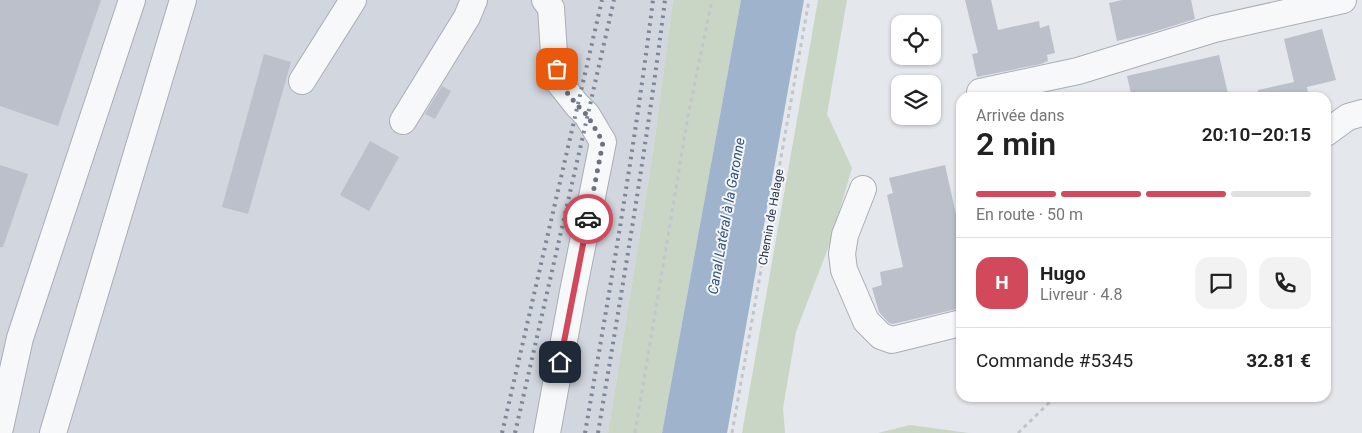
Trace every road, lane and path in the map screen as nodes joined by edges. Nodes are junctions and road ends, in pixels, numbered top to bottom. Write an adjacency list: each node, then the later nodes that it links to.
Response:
1 (132, 0): 17 (street)
2 (183, 0): 18 (street)
3 (353, 0): 9 (street)
4 (474, 0): 12 (street)
5 (545, 0): 19 (street)
6 (712, 0): 20 (path)
7 (809, 0): 21 (path, Chemin de Halage)
8 (1343, 0): 10 (street)
9 (302, 81)
10 (980, 92)
11 (1362, 113): 13 (street)
12 (403, 121)
13 (1331, 130)
14 (863, 188): 15 (street)
15 (956, 325)
16 (1050, 402): 22 (path)
17 (0, 428)
18 (54, 433)
19 (547, 433)
20 (635, 433)
21 (732, 433)
22 (1018, 433)

